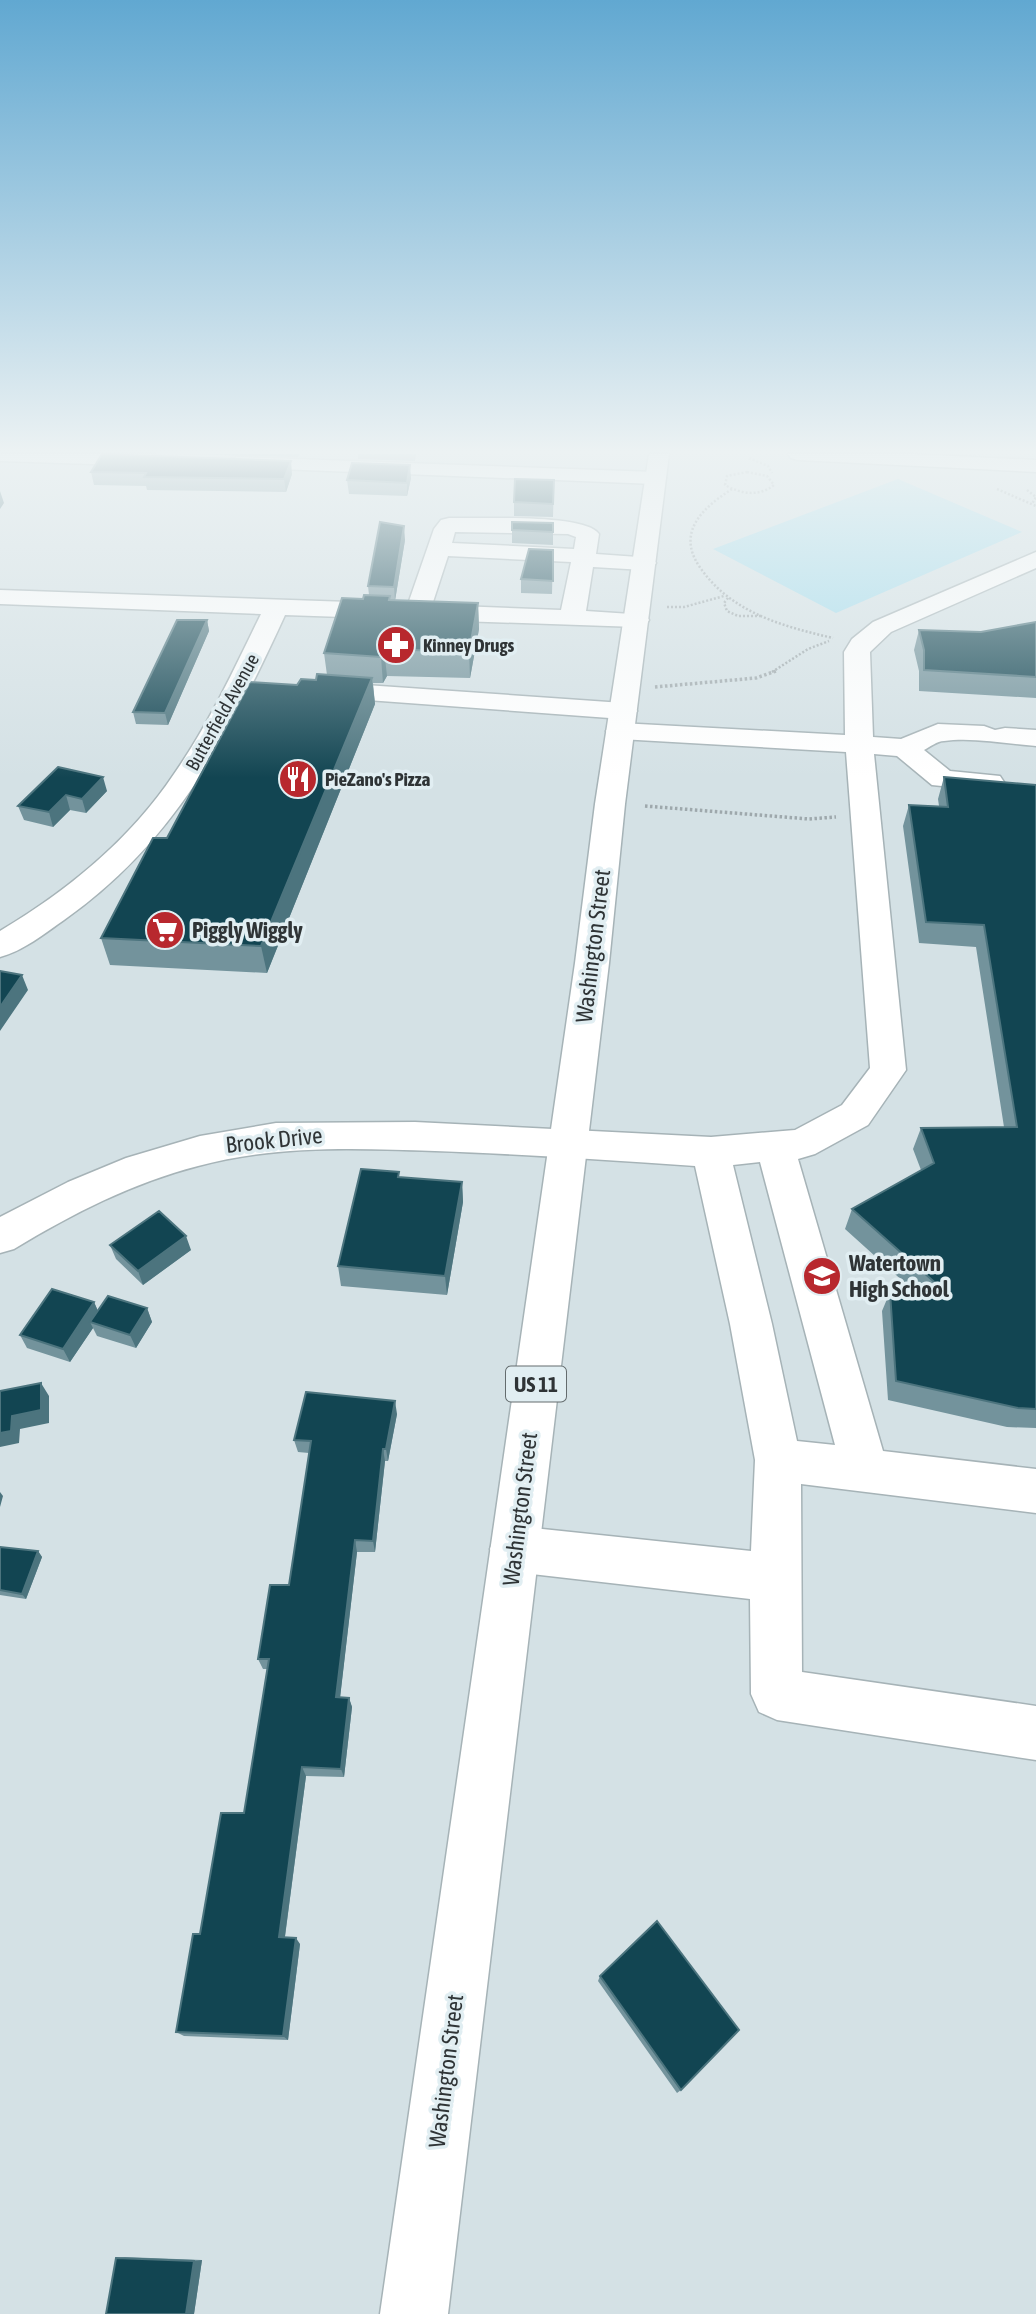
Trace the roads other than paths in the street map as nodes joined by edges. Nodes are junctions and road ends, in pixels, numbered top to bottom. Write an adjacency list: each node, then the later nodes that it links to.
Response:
1 (435, 562): 7 (street)
2 (583, 562): 9 (street)
3 (636, 562): 8 (street, Washington Street / US 11)
4 (1029, 562): 13 (street, Brook Drive)
5 (0, 597): 6 (street)
6 (277, 606): 7 (street); 16 (street, Butterfield Avenue)
7 (418, 612): 9 (street)
8 (652, 613): 9 (street); 11 (street, Washington Street / US 11)
9 (572, 617)
10 (295, 688): 11 (street)
11 (633, 710): 13 (street); 17 (street, Washington Street / US 11)
12 (1036, 738): 14 (street)
13 (859, 744): 14 (street); 18 (street, Brook Drive)
14 (905, 748): 15 (street)
15 (990, 782)
16 (0, 946)
17 (568, 1144): 19 (street, Brook Drive); 20 (street, Brook Drive); 24 (street, Washington Street / US 11)
18 (775, 1146): 19 (street, Brook Drive); 22 (street)
19 (711, 1152): 21 (street)
20 (0, 1237)
21 (778, 1460): 22 (street); 25 (street)
22 (865, 1470): 23 (street)
23 (1036, 1492)
24 (514, 1549): 25 (street); 27 (street, Washington Street / US 11)
25 (775, 1578): 26 (street)
26 (1036, 1733)
27 (414, 2314)

